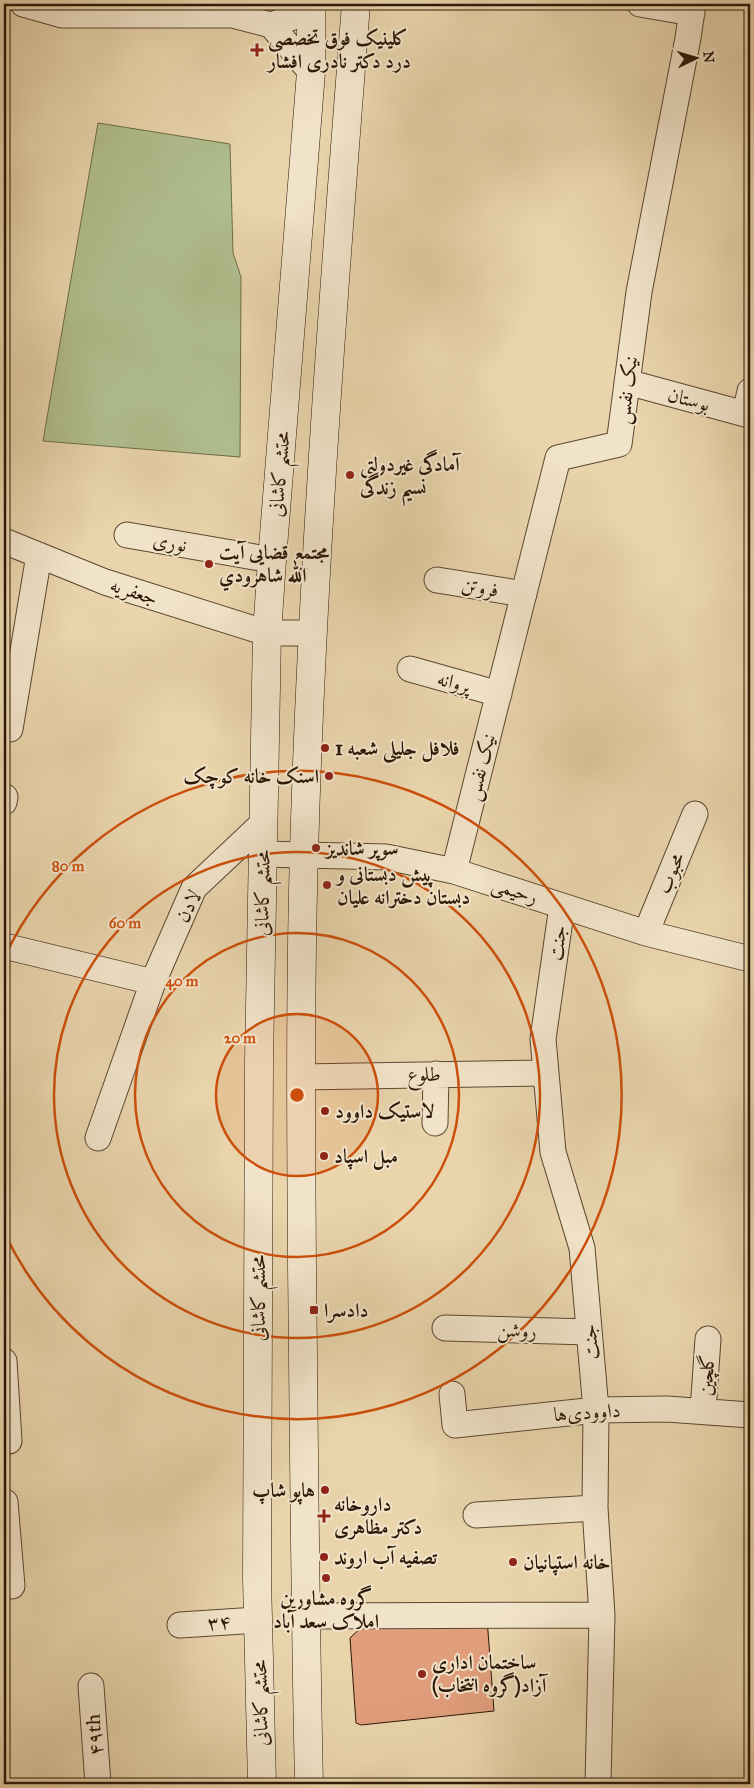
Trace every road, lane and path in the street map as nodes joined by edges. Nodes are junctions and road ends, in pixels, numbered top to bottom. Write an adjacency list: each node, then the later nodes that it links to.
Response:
1 (23, 4): 6 (street)
2 (356, 4): 18 (main road, محتشم کاشانی)
3 (640, 4): 5 (street)
4 (311, 8): 7 (street); 8 (main road, محتشم کاشانی)
5 (692, 8): 9 (street, نیک نفس)
6 (232, 9): 7 (street)
7 (271, 25): 8 (street)
8 (311, 72): 14 (main road, محتشم کاشانی)
9 (627, 382): 10 (street, بوستان); 16 (street, نیک نفس)
10 (748, 406)
11 (128, 535): 14 (street, نوری)
12 (4, 541): 13 (street, جعفریه)
13 (39, 555): 17 (street, جعفریه); 21 (street)
14 (272, 560): 17 (main road, محتشم کاشانی)
15 (437, 580): 16 (street, فروتن)
16 (524, 594): 20 (street, نیک نفس)
17 (267, 633): 18 (street, جعفریه); 23 (main road, محتشم کاشانی)
18 (313, 633): 25 (main road, محتشم کاشانی)
19 (410, 669): 20 (street, پروانه)
20 (499, 694): 26 (street, نیک نفس)
21 (10, 730)
22 (695, 814): 28 (street, محبوب)
23 (263, 823): 24 (main road, محتشم کاشانی); 31 (street, لادن)
24 (262, 854): 25 (street, رحیمی); 53 (main road, محتشم کاشانی)
25 (304, 854): 26 (street, رحیمی); 34 (main road, محتشم کاشانی)
26 (454, 871): 27 (street, رحیمی)
27 (562, 906): 28 (street, رحیمی); 32 (street, جنت)
28 (646, 933): 30 (street, رحیمی)
29 (4, 946): 31 (street)
30 (750, 959)
31 (154, 982): 36 (street, لادن)
32 (546, 1073): 33 (street, طلوع); 38 (street, جنت)
33 (436, 1074): 34 (street, طلوع); 35 (street)
34 (301, 1076): 52 (main road, محتشم کاشانی)
35 (435, 1123)
36 (98, 1138)
37 (445, 1328): 38 (street, روشن)
38 (589, 1332): 42 (street, جنت)
39 (708, 1339): 43 (street, گلچین)
40 (4, 1361): 45 (street)
41 (452, 1394): 42 (street, داوودی‌ها)
42 (596, 1410): 43 (street, داوودی‌ها); 47 (street, جنت)
43 (703, 1411): 44 (street, داوودی‌ها)
44 (750, 1415)
45 (9, 1441)
46 (5, 1502): 49 (street)
47 (595, 1508): 48 (street); 51 (street, جنت)
48 (476, 1515)
49 (6, 1545): 50 (street)
50 (12, 1586)
51 (602, 1615): 52 (street); 59 (street, جنت)
52 (305, 1616): 58 (main road, محتشم کاشانی)
53 (258, 1620): 54 (street, ۳۴); 57 (main road, محتشم کاشانی)
54 (180, 1625)
55 (91, 1686): 56 (street, ۴۹th)
56 (98, 1784)
57 (262, 1784)
58 (309, 1784)
59 (598, 1784)

